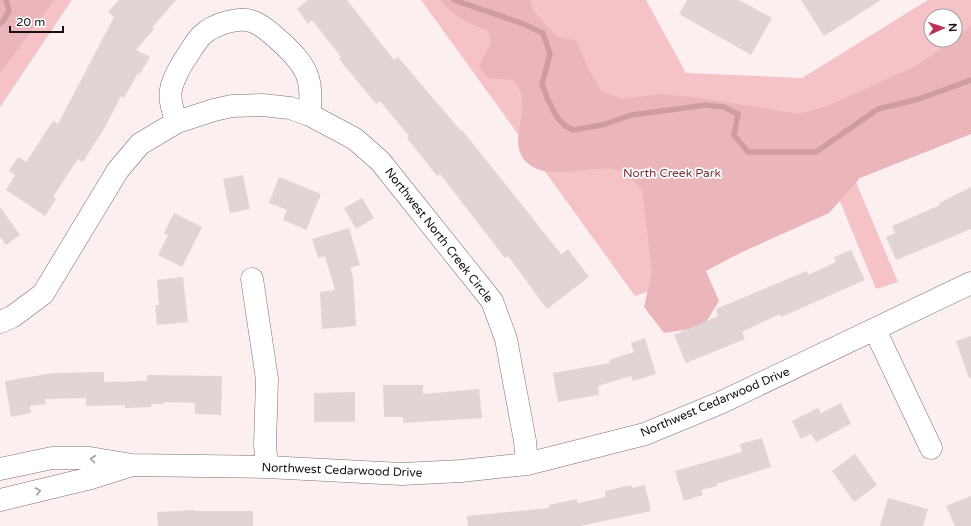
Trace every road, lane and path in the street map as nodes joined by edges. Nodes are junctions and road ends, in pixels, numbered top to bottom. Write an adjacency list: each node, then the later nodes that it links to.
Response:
1 (310, 115): 2 (street, Northwest North Creek Circle); 2 (street); 8 (street, Northwest North Creek Circle)
2 (177, 122): 5 (street, Northwest North Creek Circle)
3 (252, 279): 10 (street)
4 (971, 283): 6 (street, Northwest Cedarwood Drive)
5 (0, 322)
6 (874, 330): 7 (street); 8 (street, Northwest Cedarwood Drive)
7 (930, 448)
8 (527, 464): 10 (street, Northwest Cedarwood Drive)
9 (132, 465): 10 (street, Northwest Cedarwood Drive); 11 (street, Northwest Cedarwood Drive, one-way to 11); 12 (street, Northwest Cedarwood Drive, one-way to 9)
10 (267, 467)
11 (0, 469)
12 (0, 500)

